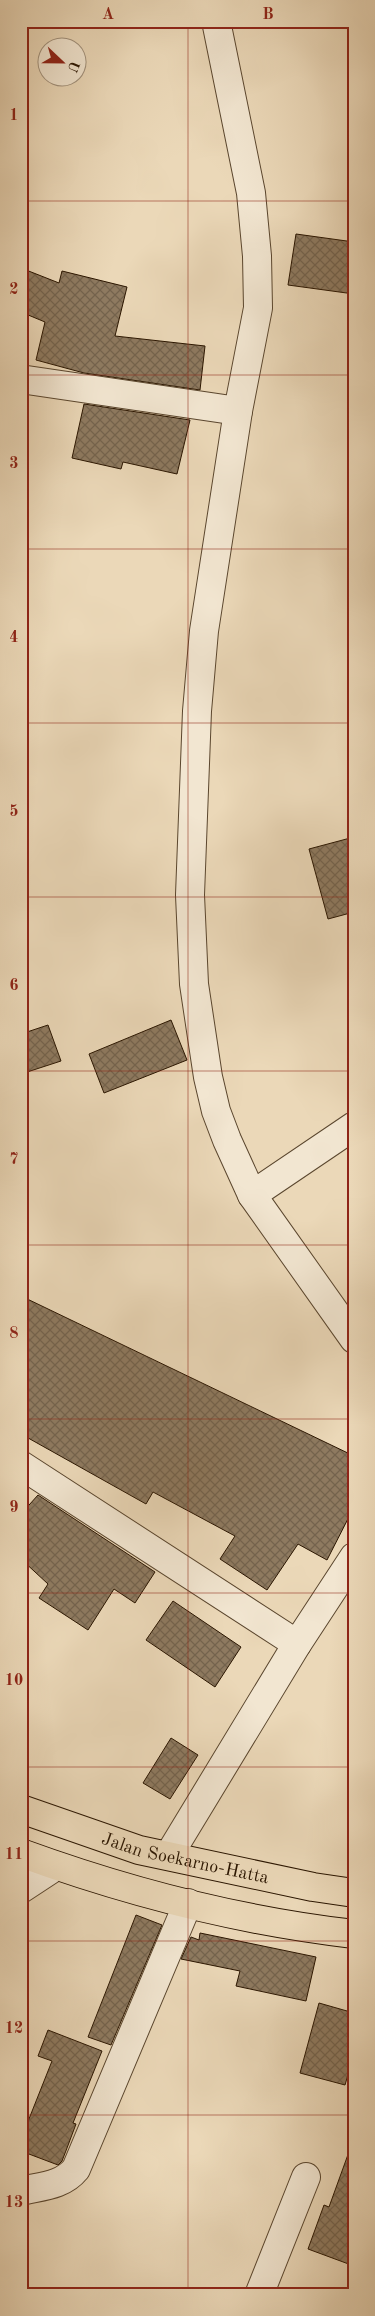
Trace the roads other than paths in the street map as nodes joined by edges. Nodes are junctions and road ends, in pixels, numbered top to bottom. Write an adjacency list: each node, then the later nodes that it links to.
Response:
1 (216, 21): 3 (street)
2 (27, 380): 3 (street)
3 (238, 411): 5 (street)
4 (354, 1126): 5 (street)
5 (252, 1195): 6 (street)
6 (354, 1339)
7 (21, 1465): 9 (street)
8 (354, 1557): 9 (street)
9 (297, 1644): 13 (street)
10 (21, 1809): 11 (main road, Jalan Soekarno-Hatta)
11 (139, 1850): 13 (main road, Jalan Soekarno-Hatta); 15 (main road)
12 (21, 1853): 14 (main road)
13 (169, 1855): 17 (main road, Jalan Soekarno-Hatta)
14 (56, 1866): 15 (main road); 16 (street)
15 (124, 1885): 18 (main road)
16 (21, 1888)
17 (354, 1894)
18 (188, 1903): 19 (main road); 21 (street)
19 (354, 1934)
20 (306, 2177): 22 (street)
21 (21, 2191)
22 (259, 2295)

